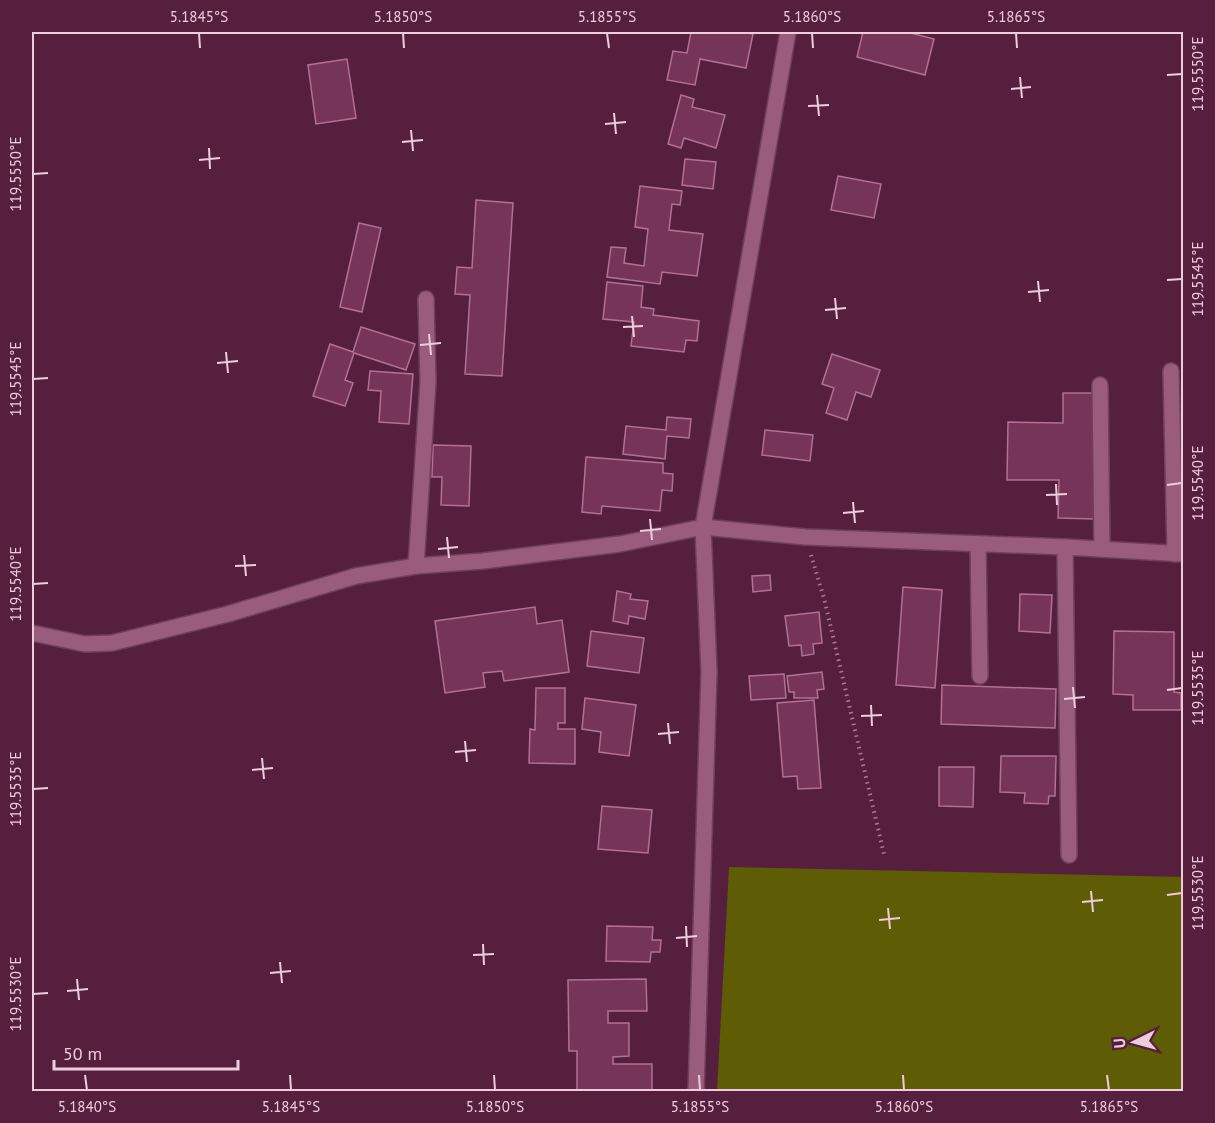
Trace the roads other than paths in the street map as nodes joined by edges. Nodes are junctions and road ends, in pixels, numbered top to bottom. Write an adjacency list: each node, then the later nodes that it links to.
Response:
1 (788, 32): 5 (street)
2 (426, 299): 10 (street)
3 (1171, 371): 9 (street)
4 (1100, 385): 8 (street)
5 (703, 527): 6 (street); 10 (street); 14 (street)
6 (978, 544): 7 (street); 12 (street)
7 (1065, 547): 8 (street); 13 (street)
8 (1102, 549): 9 (street)
9 (1179, 554)
10 (416, 566): 11 (street)
11 (32, 633)
12 (980, 676)
13 (1069, 855)
14 (696, 1092)

